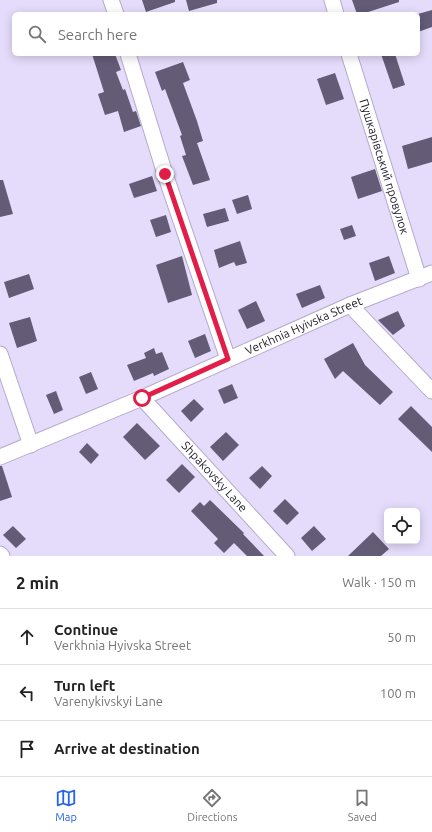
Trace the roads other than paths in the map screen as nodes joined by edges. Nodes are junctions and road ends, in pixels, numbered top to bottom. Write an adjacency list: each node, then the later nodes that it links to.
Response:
1 (111, 0): 3 (street)
2 (332, 0): 4 (street)
3 (115, 12)
4 (335, 12)
5 (129, 56): 10 (street)
6 (350, 56): 7 (street, Пушкарівський провулок)
7 (426, 276): 8 (street, Verkhnia Hyivska Street)
8 (350, 305): 10 (street, Verkhnia Hyivska Street); 11 (street)
9 (0, 354): 13 (street)
10 (228, 359): 12 (street, Verkhnia Hyivska Street)
11 (432, 391)
12 (142, 398): 13 (street, Verkhnia Hyivska Street); 15 (street, Shpakovsky Lane)
13 (31, 445): 14 (street, Verkhnia Hyivska Street)
14 (0, 457)
15 (287, 556)

